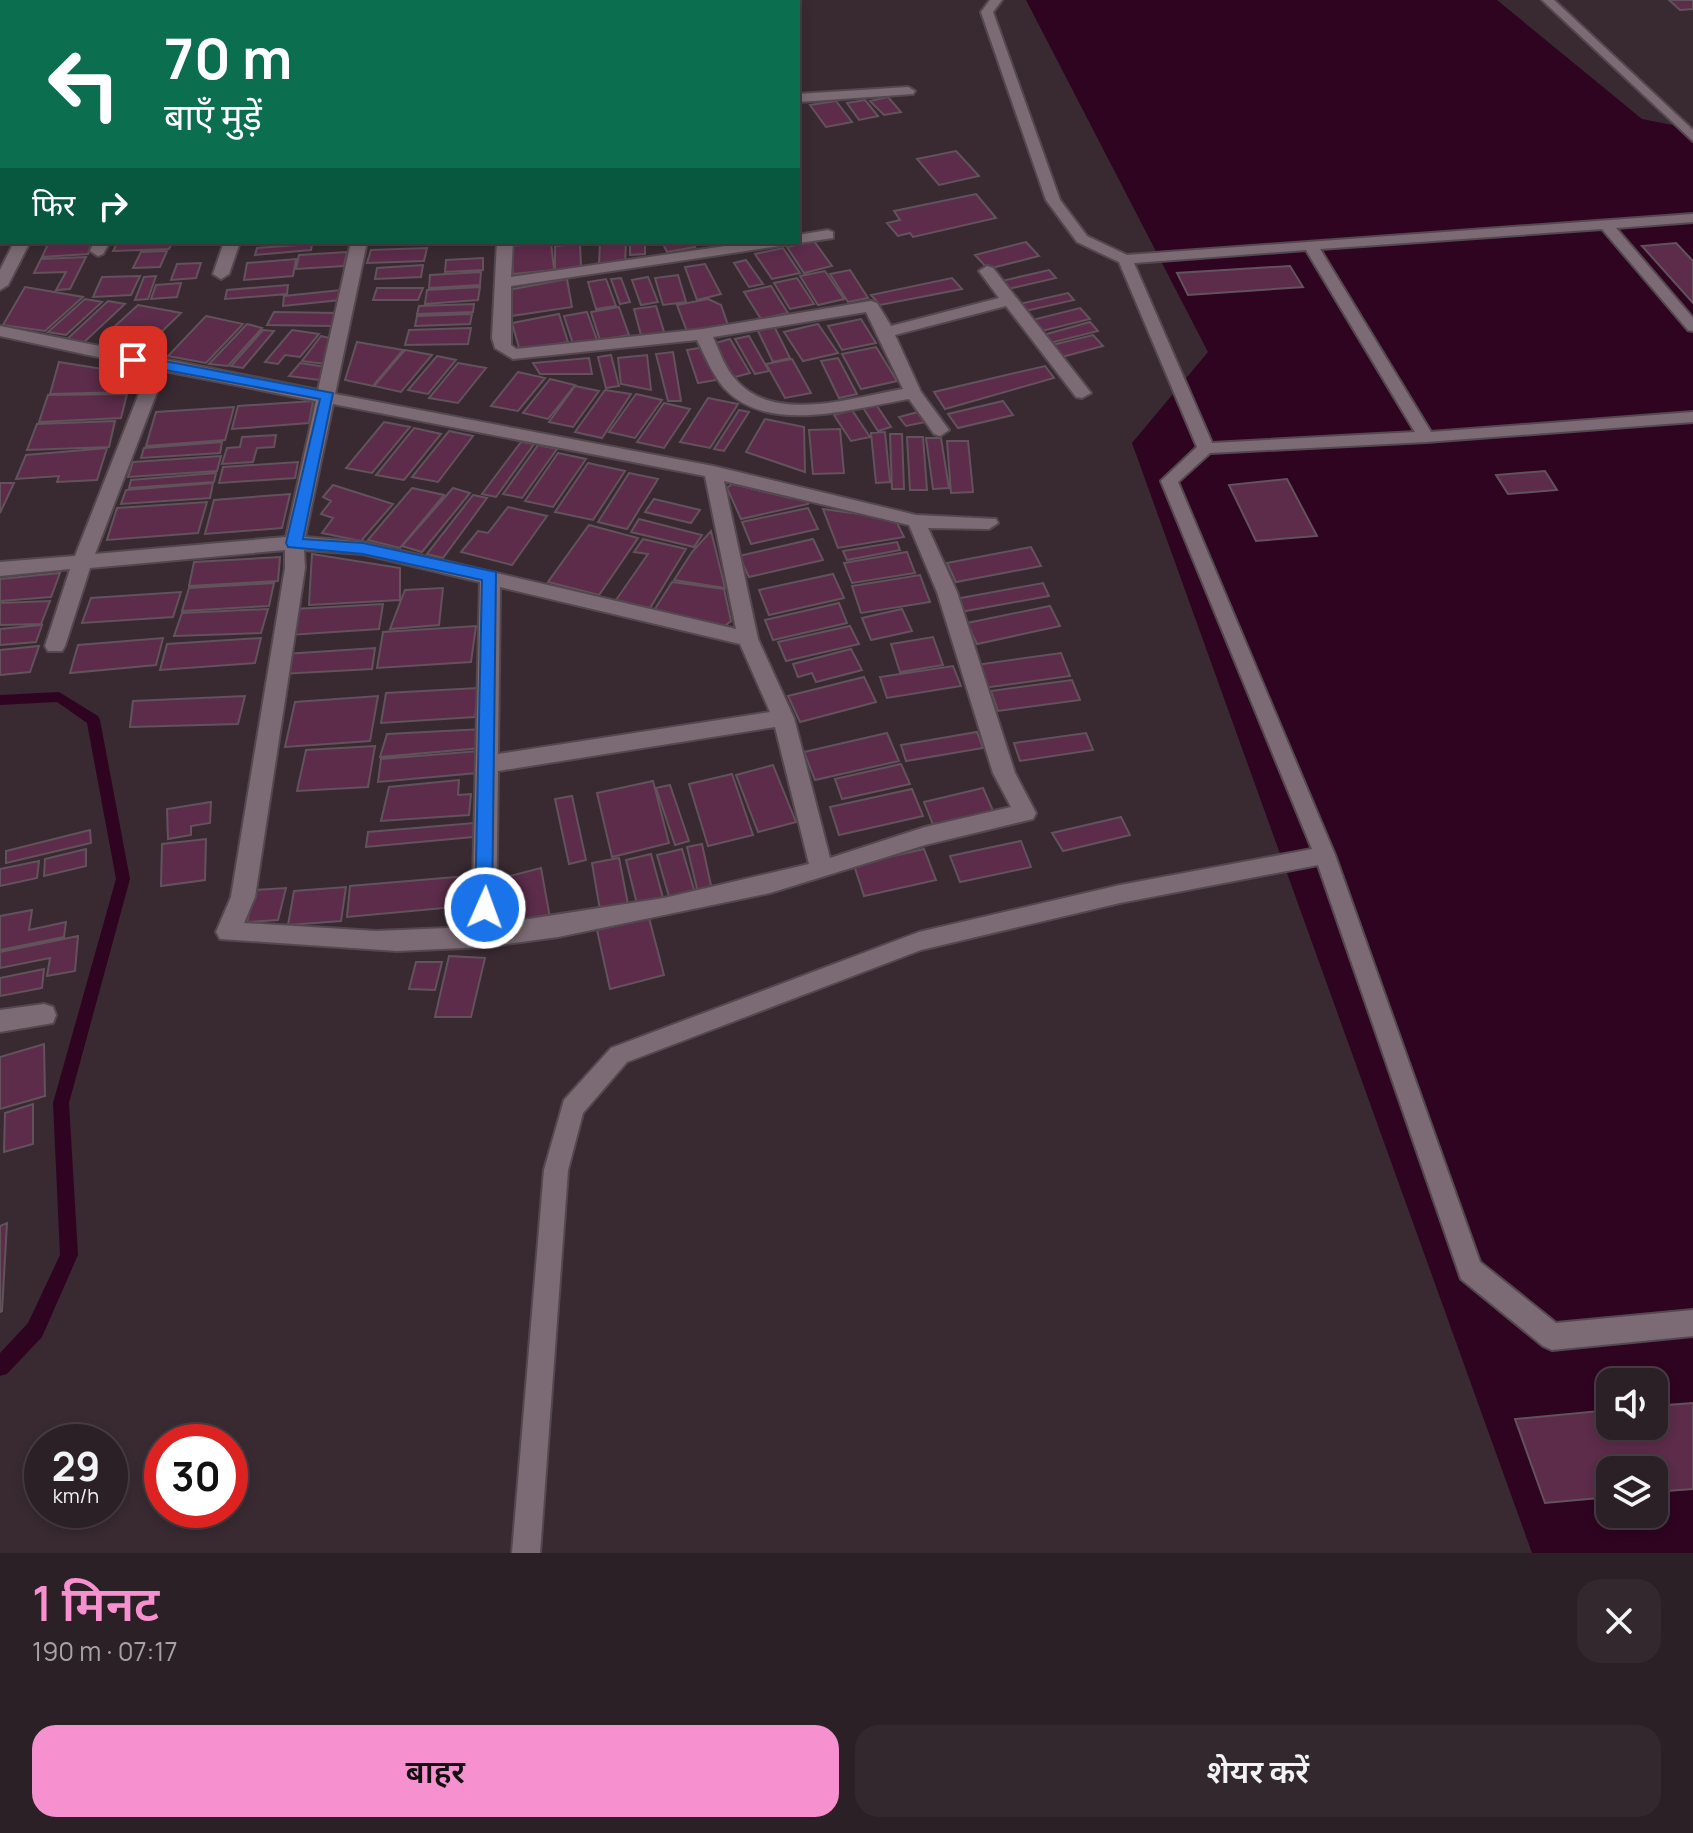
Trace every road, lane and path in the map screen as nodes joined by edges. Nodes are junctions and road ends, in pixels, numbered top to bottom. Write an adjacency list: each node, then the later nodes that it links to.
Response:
1 (996, 0): 16 (lane)
2 (1548, 0): 5 (lane)
3 (908, 91): 4 (street)
4 (800, 98)
5 (1693, 137)
6 (1693, 218): 7 (lane)
7 (1605, 224): 15 (lane); 22 (lane)
8 (828, 235): 9 (street)
9 (800, 240)
10 (21, 244): 20 (street)
11 (231, 244): 18 (street)
12 (359, 244): 29 (street)
13 (505, 244): 19 (street)
14 (771, 244): 19 (street)
15 (1311, 246): 16 (lane); 32 (lane)
16 (1125, 259): 33 (lane)
17 (987, 271): 21 (street)
18 (221, 274)
19 (502, 283): 25 (street)
20 (0, 285)
21 (1009, 300): 24 (street); 28 (street)
22 (1693, 327)
23 (0, 331): 26 (street)
24 (886, 332): 25 (street); 27 (street)
25 (703, 334): 27 (street)
26 (159, 365): 29 (street); 38 (street)
27 (913, 393): 31 (street)
28 (1082, 393)
29 (328, 396): 34 (street); 37 (street)
30 (1693, 417): 32 (lane)
31 (940, 430)
32 (1426, 437): 33 (lane)
33 (1206, 448): 45 (lane)
34 (713, 472): 35 (street); 41 (street)
35 (916, 521): 36 (street); 46 (street)
36 (989, 523)
37 (294, 543): 38 (street); 40 (street); 47 (street)
38 (82, 562): 39 (street); 42 (street)
39 (0, 569)
40 (490, 576): 41 (street); 44 (street)
41 (748, 639): 43 (street)
42 (55, 646)
43 (783, 718): 44 (street); 46 (street)
44 (489, 764): 47 (street)
45 (1325, 855): 50 (lane); 51 (lane)
46 (822, 870): 47 (street)
47 (484, 937)
48 (44, 1015): 49 (street)
49 (0, 1021)
50 (1693, 1323)
51 (526, 1553)

